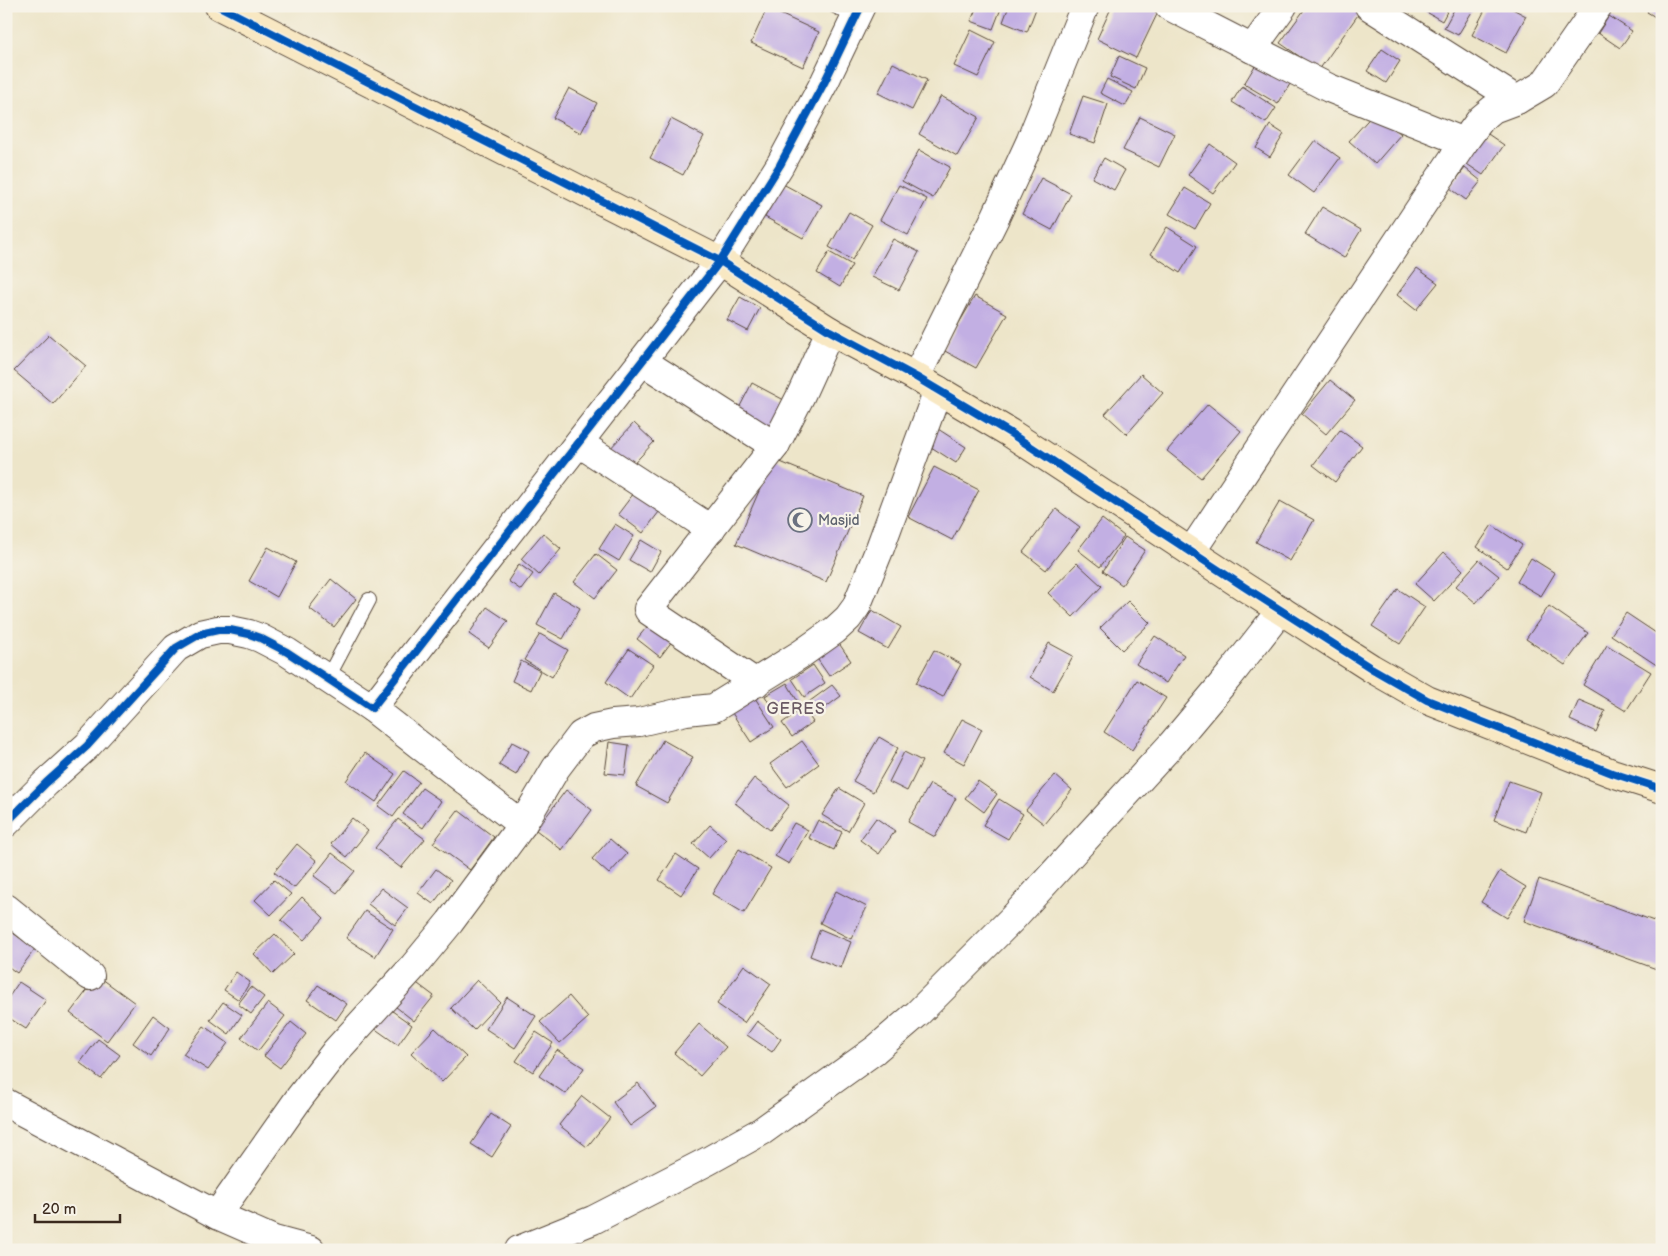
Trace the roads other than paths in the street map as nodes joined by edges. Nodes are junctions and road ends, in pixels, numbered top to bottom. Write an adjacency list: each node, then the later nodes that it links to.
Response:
1 (219, 6): 11 (street)
2 (1085, 6): 14 (street)
3 (1169, 6): 8 (street)
4 (1283, 6): 8 (street)
5 (1369, 6): 9 (street)
6 (1598, 6): 9 (street)
7 (851, 10): 11 (street)
8 (1252, 49): 10 (street)
9 (1517, 100): 10 (street)
10 (1464, 142): 18 (street)
11 (720, 261): 12 (street); 13 (street)
12 (830, 331): 14 (street); 16 (street)
13 (642, 361): 15 (street); 16 (street)
14 (927, 384): 18 (street); 22 (street)
15 (579, 443): 17 (street); 23 (street)
16 (775, 446): 17 (street)
17 (711, 529): 22 (street)
18 (1191, 552): 20 (street)
19 (369, 600): 21 (lane)
20 (1281, 610): 24 (street); 32 (street)
21 (327, 679): 23 (street); 25 (street)
22 (756, 682): 26 (street)
23 (372, 708): 26 (street)
24 (1662, 789)
25 (6, 823)
26 (522, 825): 30 (street)
27 (6, 908): 28 (street)
28 (90, 976)
29 (6, 1103): 30 (street)
30 (217, 1215): 31 (street)
31 (311, 1250)
32 (519, 1250)

